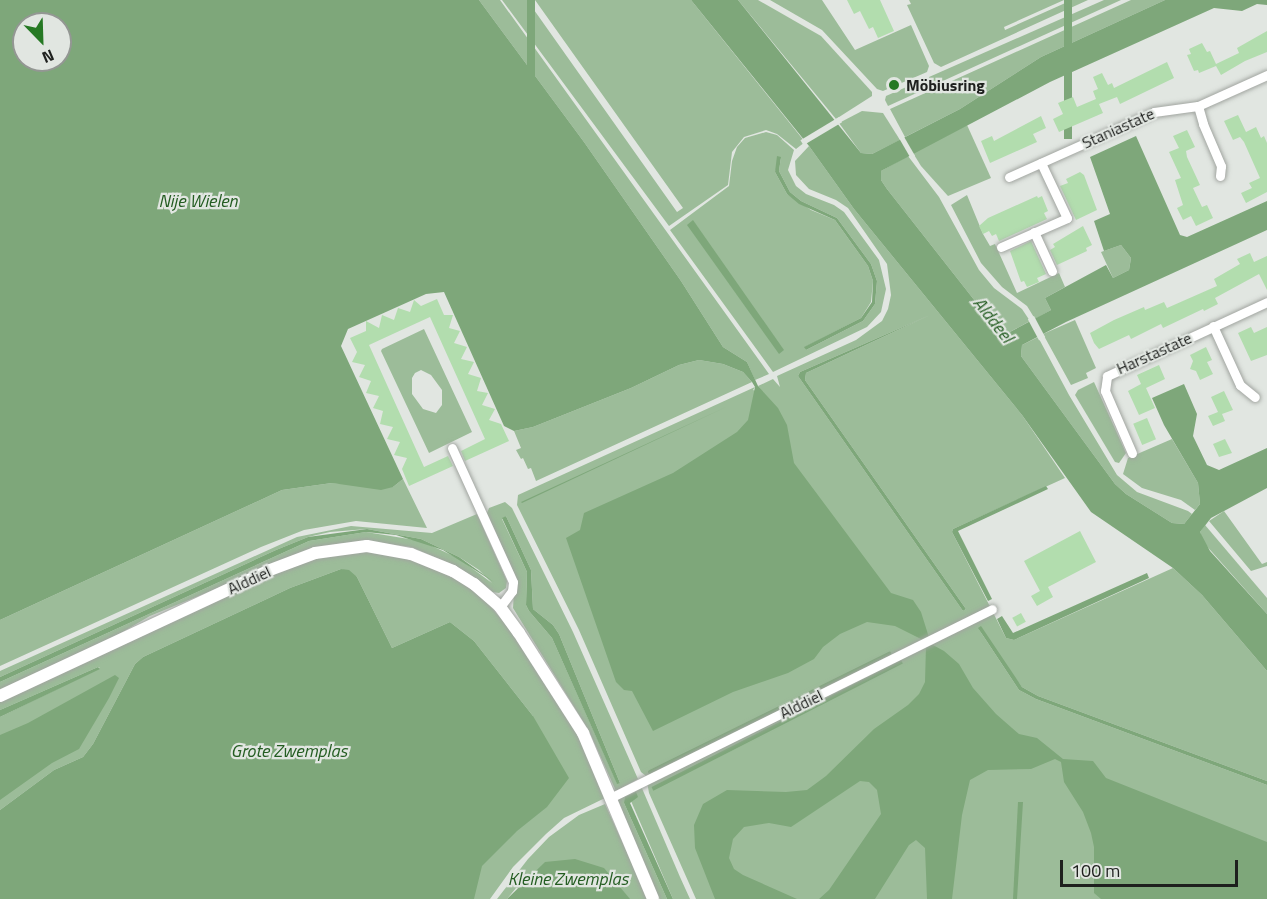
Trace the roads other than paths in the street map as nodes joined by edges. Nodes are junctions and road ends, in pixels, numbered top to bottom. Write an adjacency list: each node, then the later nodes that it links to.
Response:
1 (1267, 75): 2 (street, Staniastate)
2 (1198, 106): 3 (street, Staniastate); 4 (street)
3 (1041, 163): 5 (street, Staniastate); 6 (street)
4 (1220, 176)
5 (1009, 177)
6 (1034, 232): 7 (street); 8 (street)
7 (1001, 247)
8 (1052, 271)
9 (1267, 302): 10 (street, Harstastate)
10 (1213, 326): 11 (street); 13 (street, Harstastate)
11 (1255, 397)
12 (452, 448): 14 (street)
13 (1132, 453)
14 (500, 607): 16 (street, Alddiel); 17 (street, Alddiel)
15 (992, 609): 17 (street, Alddiel)
16 (0, 696)
17 (610, 798): 18 (street, Alddiel)
18 (653, 899)

